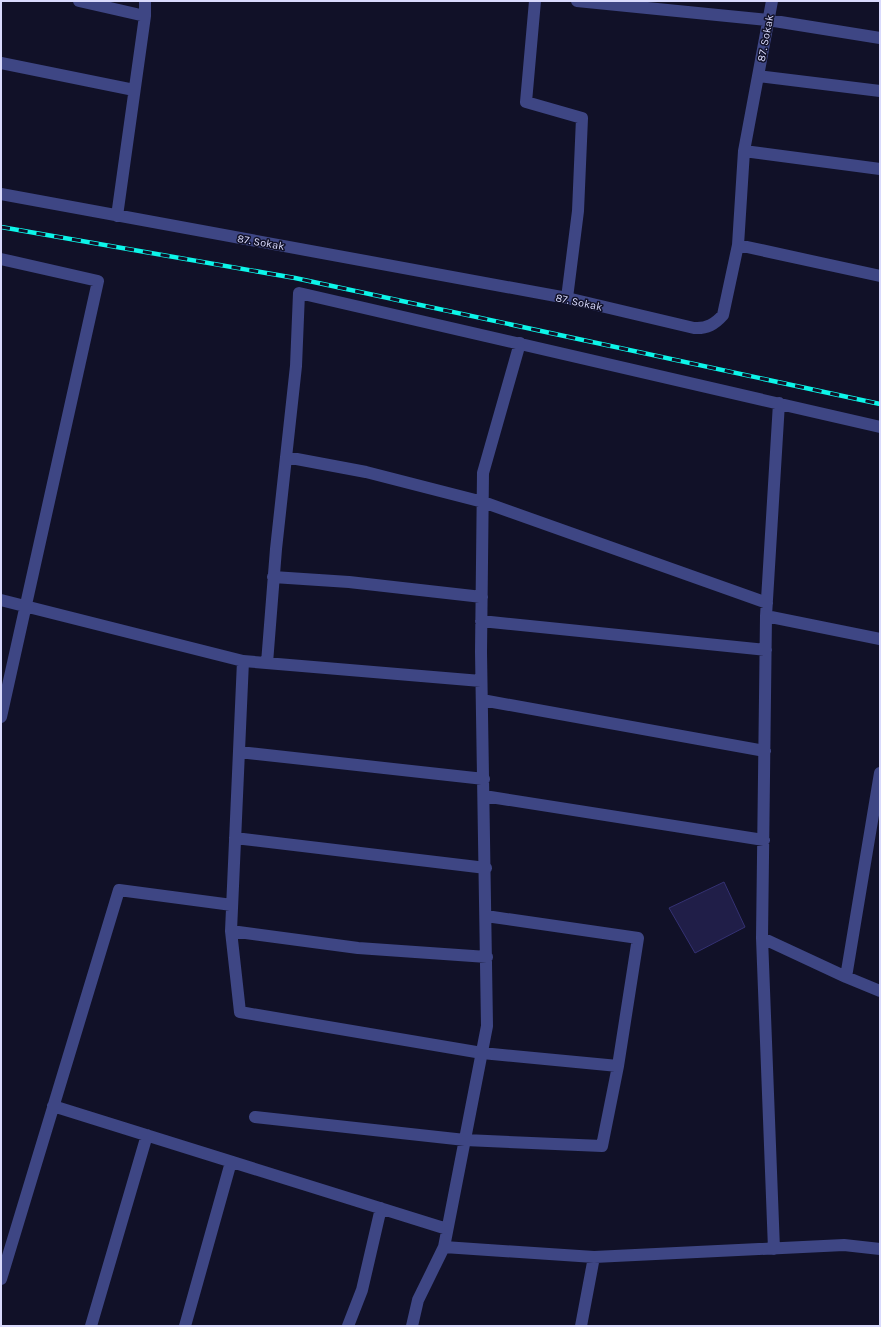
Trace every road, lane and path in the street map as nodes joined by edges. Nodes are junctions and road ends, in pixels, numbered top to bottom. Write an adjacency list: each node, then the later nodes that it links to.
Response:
1 (79, 1): 6 (street)
2 (145, 1): 6 (street)
3 (535, 1): 20 (street)
4 (577, 1): 7 (street)
5 (772, 1): 7 (street, 87. Sokak)
6 (145, 16): 11 (street)
7 (768, 20): 8 (street); 10 (street, 87. Sokak)
8 (880, 38)
9 (1, 63): 11 (street)
10 (758, 76): 12 (street); 13 (street, 87. Sokak)
11 (134, 90): 16 (street)
12 (880, 91)
13 (744, 151): 14 (street); 17 (street, 87. Sokak)
14 (880, 169)
15 (1, 194): 16 (street, 87. Sokak)
16 (117, 216): 20 (street, 87. Sokak)
17 (738, 245): 19 (street); 20 (street, 87. Sokak)
18 (1, 259): 30 (street)
19 (880, 276)
20 (567, 298)
21 (520, 343): 22 (street); 24 (street); 25 (street)
22 (779, 403): 23 (street); 29 (street)
23 (880, 427)
24 (286, 457): 25 (street); 26 (street)
25 (483, 502): 27 (street); 29 (street)
26 (274, 577): 27 (street); 36 (street)
27 (482, 597): 32 (street)
28 (1, 600): 30 (street)
29 (767, 603): 31 (street)
30 (26, 606): 35 (street); 39 (street)
31 (766, 616): 33 (street); 34 (street)
32 (481, 621): 34 (street); 37 (street)
33 (880, 639)
34 (766, 650): 40 (street)
35 (243, 661): 36 (street); 41 (street)
36 (267, 663): 37 (street)
37 (481, 682): 38 (street)
38 (482, 700): 40 (street); 43 (street)
39 (1, 717)
40 (764, 751): 46 (street)
41 (239, 752): 43 (street); 45 (street)
42 (880, 773): 53 (street)
43 (484, 779): 44 (street)
44 (484, 796): 46 (street); 47 (street)
45 (235, 838): 47 (street); 48 (street)
46 (764, 840): 51 (street)
47 (486, 868): 49 (street)
48 (232, 905): 50 (street); 57 (street)
49 (486, 916): 52 (street); 56 (street)
50 (231, 931): 52 (street); 55 (street)
51 (762, 938): 53 (street); 65 (street)
52 (487, 957): 55 (street)
53 (846, 977): 54 (street)
54 (880, 991)
55 (482, 1052): 56 (street); 60 (street)
56 (618, 1066): 60 (street)
57 (53, 1106): 59 (street); 68 (street)
58 (255, 1117): 60 (street)
59 (146, 1135): 61 (street); 69 (street)
60 (465, 1140): 63 (street)
61 (231, 1162): 62 (street); 70 (street)
62 (381, 1208): 63 (street); 71 (street)
63 (447, 1229): 64 (street)
64 (444, 1246): 67 (street); 72 (street)
65 (774, 1249): 66 (street); 67 (street)
66 (880, 1249)
67 (594, 1257): 73 (street)
68 (1, 1279)
69 (91, 1326)
70 (185, 1326)
71 (348, 1326)
72 (412, 1326)
73 (581, 1326)

